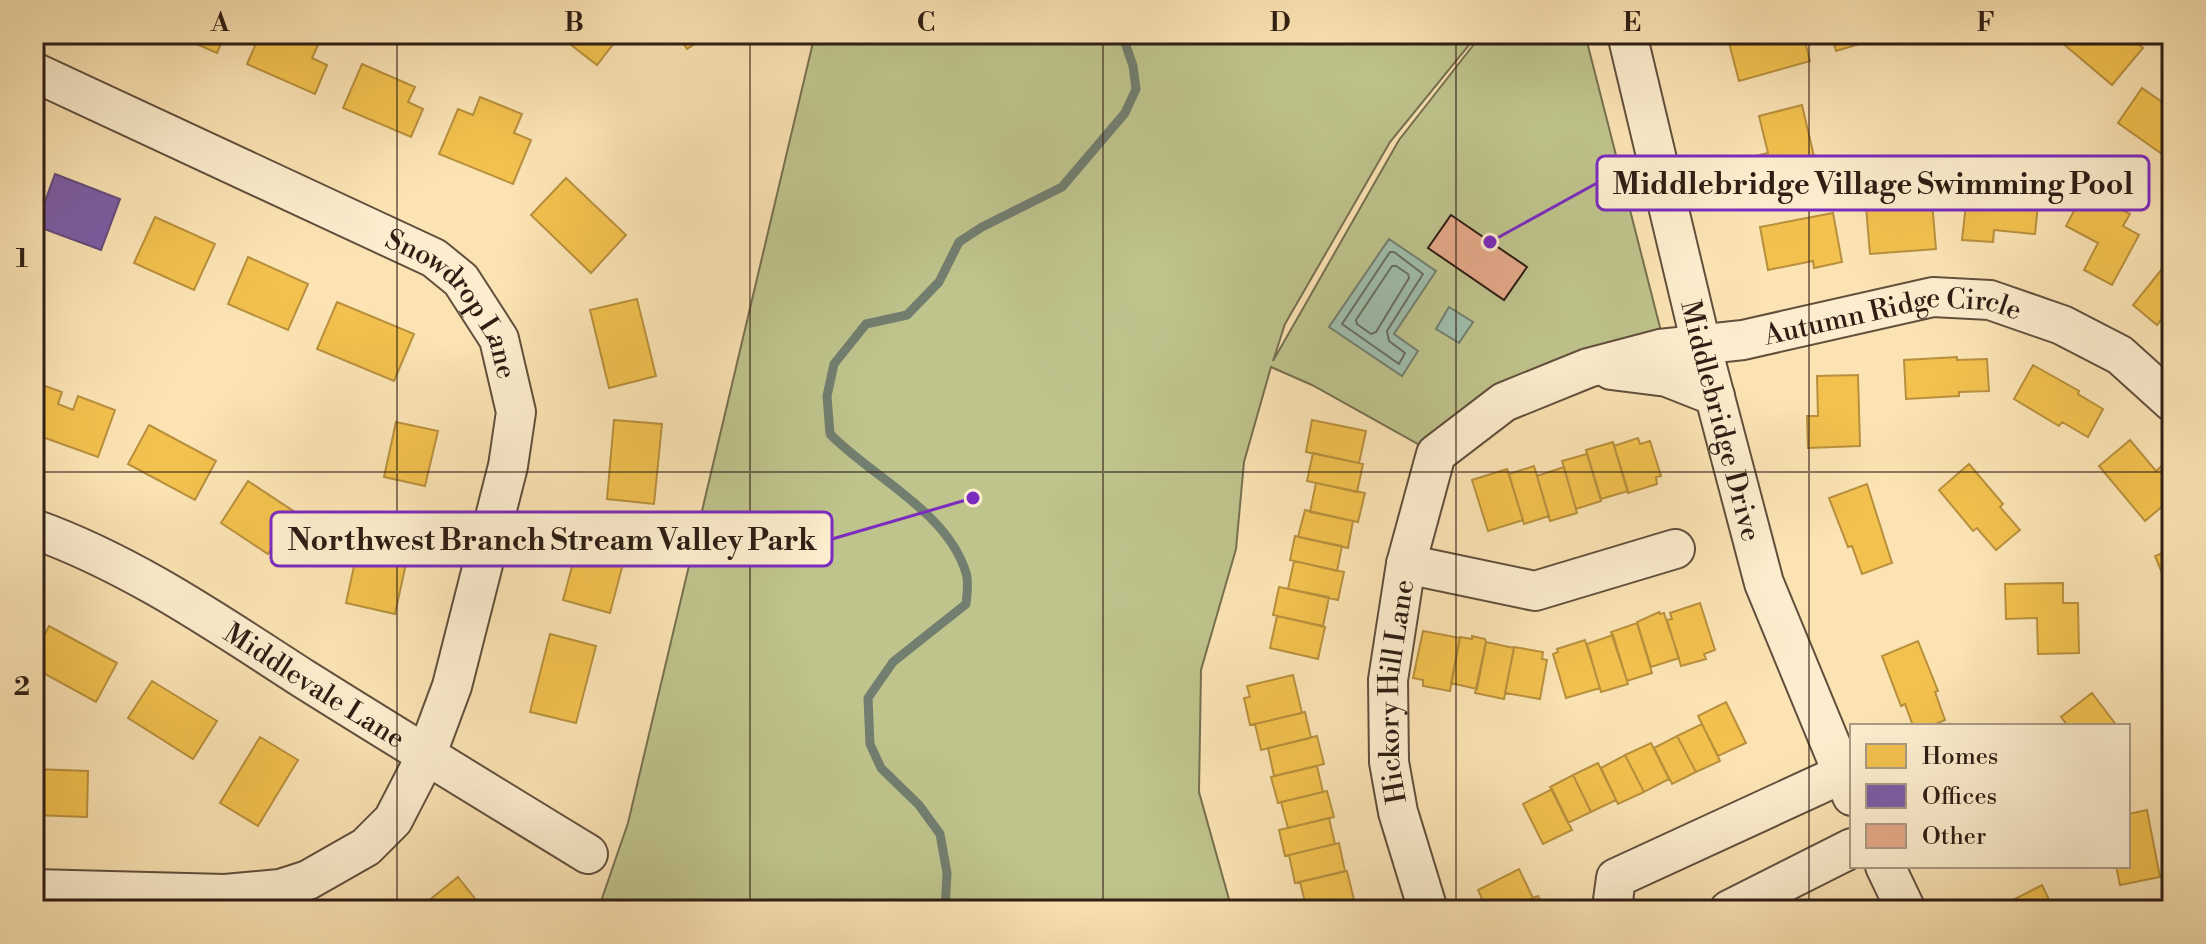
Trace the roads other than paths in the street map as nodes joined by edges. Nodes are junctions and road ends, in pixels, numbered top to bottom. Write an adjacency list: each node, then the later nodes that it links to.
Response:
1 (1627, 34): 3 (street, Middlebridge Drive)
2 (34, 72): 10 (street, Snowdrop Lane)
3 (1701, 344): 4 (street, Autumn Ridge Circle); 5 (street, Middlebridge Drive); 6 (street, Autumn Ridge Circle)
4 (1588, 368): 5 (street, Autumn Ridge Circle); 9 (street, Autumn Ridge Circle)
5 (1715, 396): 11 (street, Middlebridge Drive)
6 (2172, 402)
7 (34, 529): 10 (street, Middlevale Lane)
8 (1675, 549): 9 (street)
9 (1406, 564): 16 (street, Hickory Hill Lane)
10 (426, 756): 13 (street, Middlevale Lane); 15 (street, Snowdrop Lane)
11 (1847, 785): 17 (street)
12 (1850, 849): 18 (street)
13 (588, 854)
14 (1886, 868): 19 (street)
15 (34, 889)
16 (1428, 910)
17 (1617, 910)
18 (1729, 910)
19 (1906, 910)

